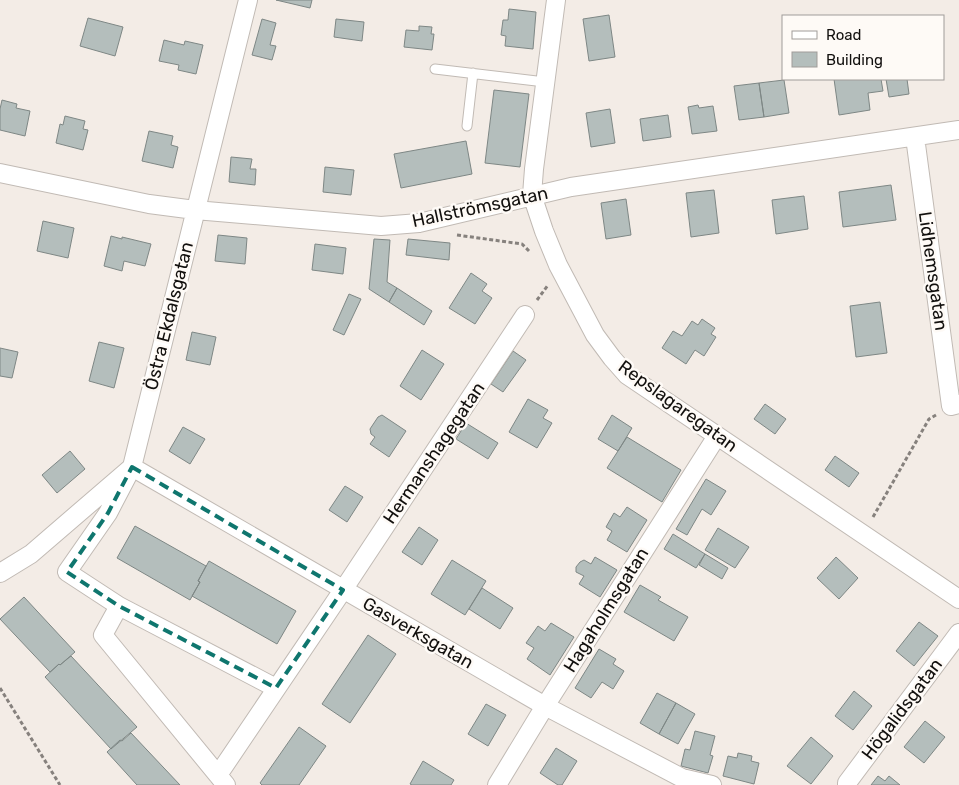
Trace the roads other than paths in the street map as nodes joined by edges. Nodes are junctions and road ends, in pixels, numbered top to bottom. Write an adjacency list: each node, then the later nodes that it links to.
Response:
1 (248, 0): 11 (street, Östra Ekdalsgatan)
2 (556, 0): 5 (street, Repslagaregatan)
3 (435, 69): 4 (lane)
4 (473, 73): 5 (lane); 6 (lane)
5 (545, 82): 10 (street, Repslagaregatan)
6 (467, 126)
7 (959, 130): 8 (street, Hallströmsgatan)
8 (916, 137): 10 (street, Hallströmsgatan); 13 (street, Lidhemsgatan)
9 (0, 173): 11 (street, Hallströmsgatan)
10 (532, 195): 11 (street, Hallströmsgatan); 14 (street, Repslagaregatan)
11 (195, 210): 15 (street, Östra Ekdalsgatan)
12 (525, 315): 17 (street, Hermanshagegatan)
13 (955, 405)
14 (717, 436): 18 (street, Repslagaregatan); 22 (street, Hagaholmsgatan)
15 (132, 467): 16 (street); 17 (street, Gasverksgatan); 19 (street, Östra Ekdalsgatan)
16 (0, 573)
17 (343, 590): 21 (street, Hermanshagegatan); 22 (street, Gasverksgatan)
18 (959, 599)
19 (119, 606): 21 (street); 23 (street)
20 (959, 633): 26 (street, Högalidsgatan)
21 (276, 688): 23 (street, Hermanshagegatan)
22 (545, 706): 24 (street, Hagaholmsgatan); 25 (street, Gasverksgatan)
23 (222, 780)
24 (497, 785)
25 (712, 785)
26 (847, 785)

